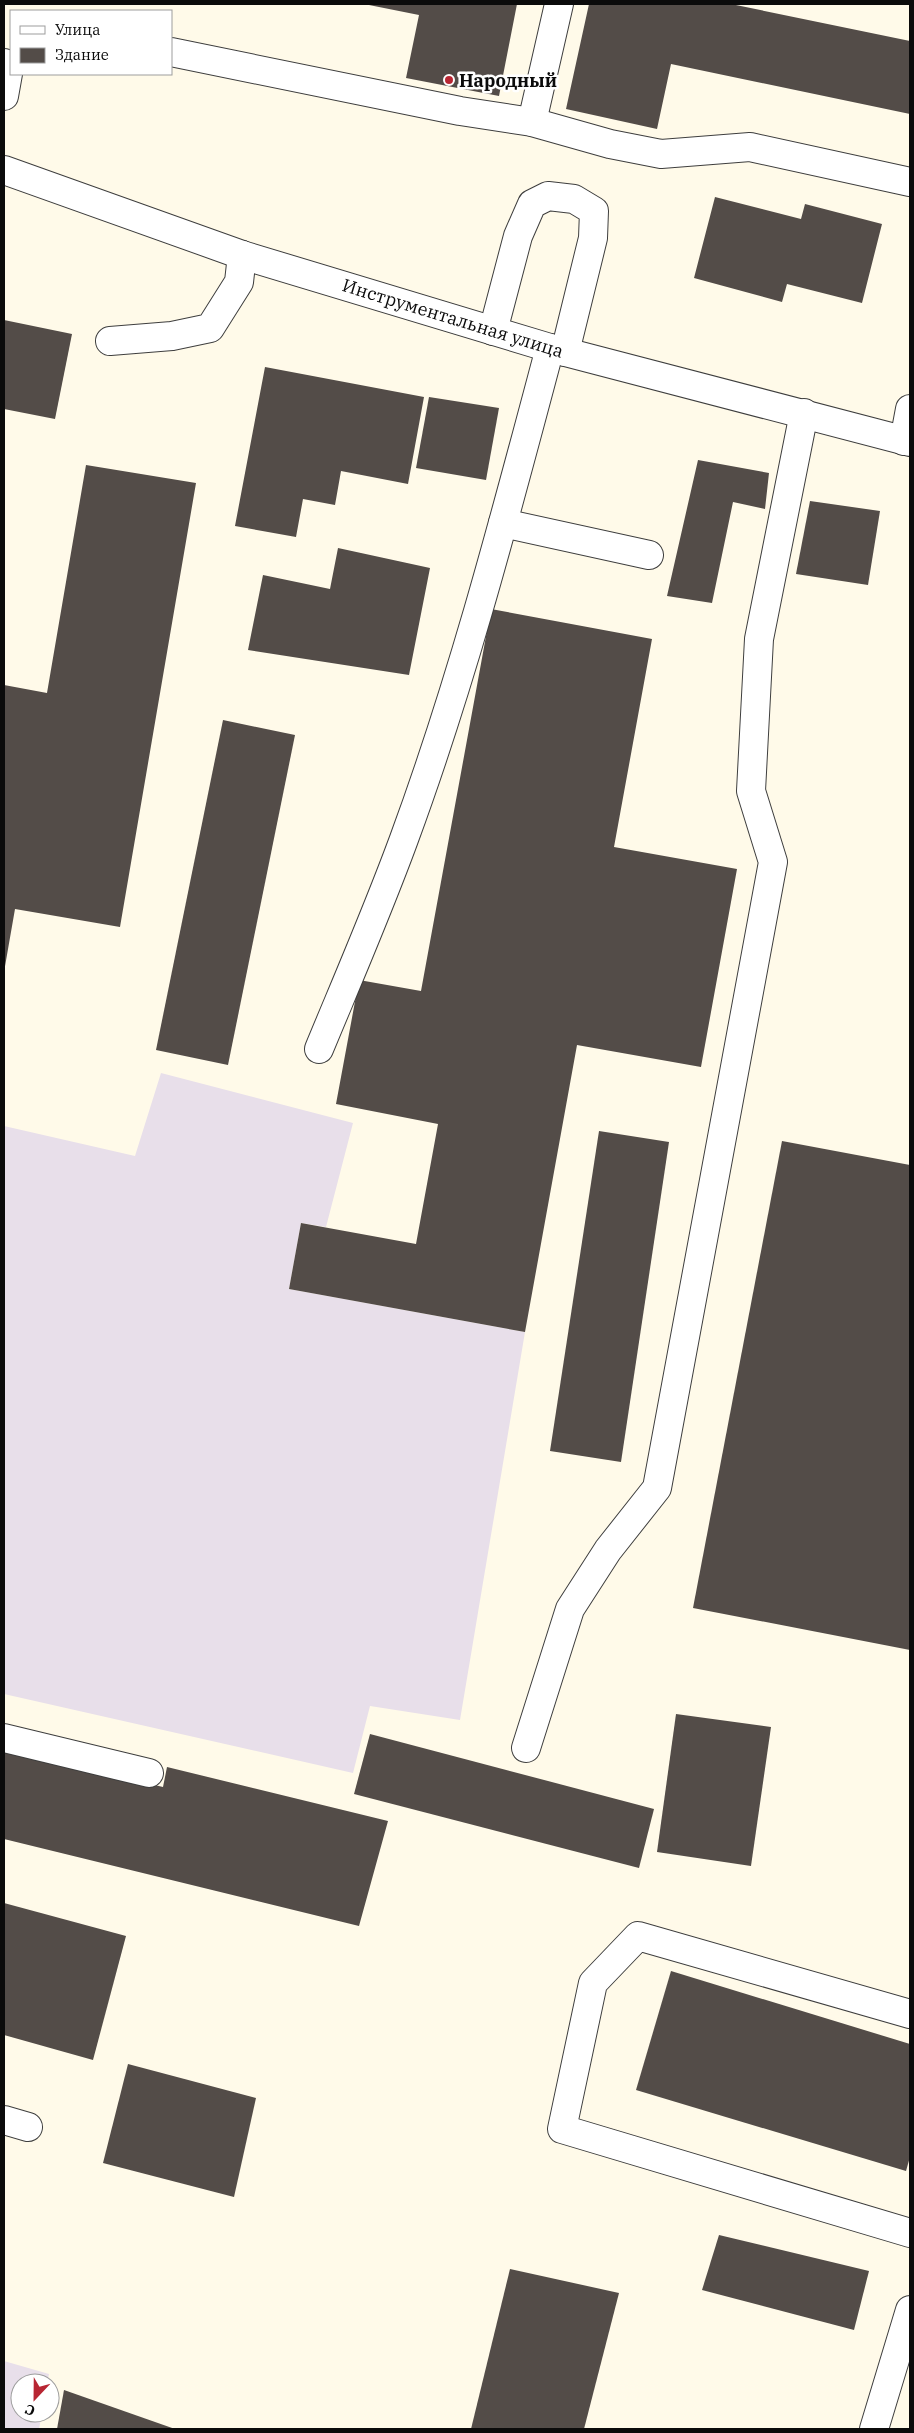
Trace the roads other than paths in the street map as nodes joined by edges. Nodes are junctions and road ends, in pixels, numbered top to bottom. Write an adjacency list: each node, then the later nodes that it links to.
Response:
1 (558, 4): 5 (street)
2 (172, 52): 5 (street)
3 (4, 63): 4 (street)
4 (4, 96)
5 (532, 122): 7 (street)
6 (4, 170): 8 (street, Инструментальная улица)
7 (910, 182)
8 (242, 255): 9 (street, Инструментальная улица); 10 (street)
9 (493, 330): 11 (street, Инструментальная улица); 11 (street)
10 (110, 341)
11 (558, 350): 13 (street, Инструментальная улица); 15 (street)
12 (910, 409): 14 (street)
13 (804, 413): 14 (street, Инструментальная улица); 19 (street)
14 (907, 442)
15 (503, 523): 16 (street); 17 (street)
16 (649, 554)
17 (320, 1049)
18 (4, 1738): 20 (street)
19 (526, 1748)
20 (149, 1773)
21 (910, 2014): 22 (street)
22 (910, 2233)
23 (910, 2310): 24 (street)
24 (874, 2429)

